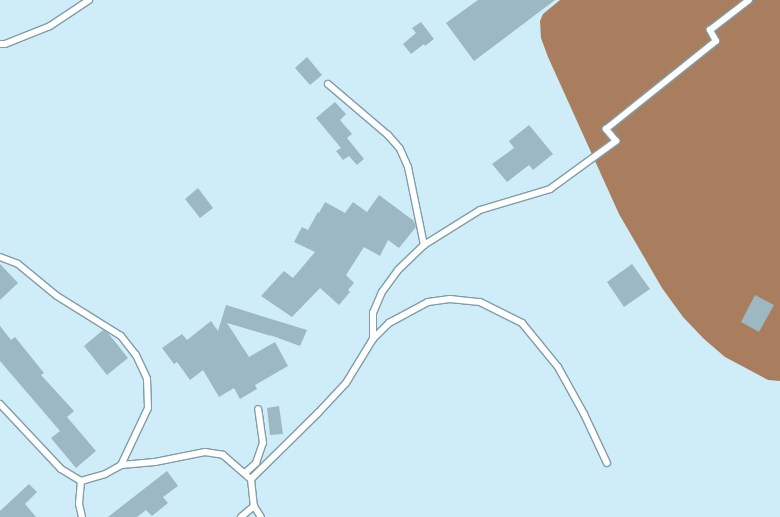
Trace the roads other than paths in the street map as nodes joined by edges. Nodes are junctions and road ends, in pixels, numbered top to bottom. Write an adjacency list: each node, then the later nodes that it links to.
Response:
1 (89, 0): 3 (lane)
2 (749, 0): 5 (lane)
3 (0, 44)
4 (328, 84): 5 (lane)
5 (424, 245): 7 (lane)
6 (0, 258): 11 (lane)
7 (373, 338): 10 (lane); 13 (lane)
8 (0, 404): 14 (lane)
9 (258, 410): 12 (lane)
10 (607, 463)
11 (120, 465): 12 (lane); 14 (lane)
12 (245, 473): 13 (lane)
13 (251, 479): 15 (lane)
14 (81, 481): 16 (lane)
15 (254, 506): 17 (lane); 18 (lane)
16 (82, 517)
17 (241, 517)
18 (261, 517)

